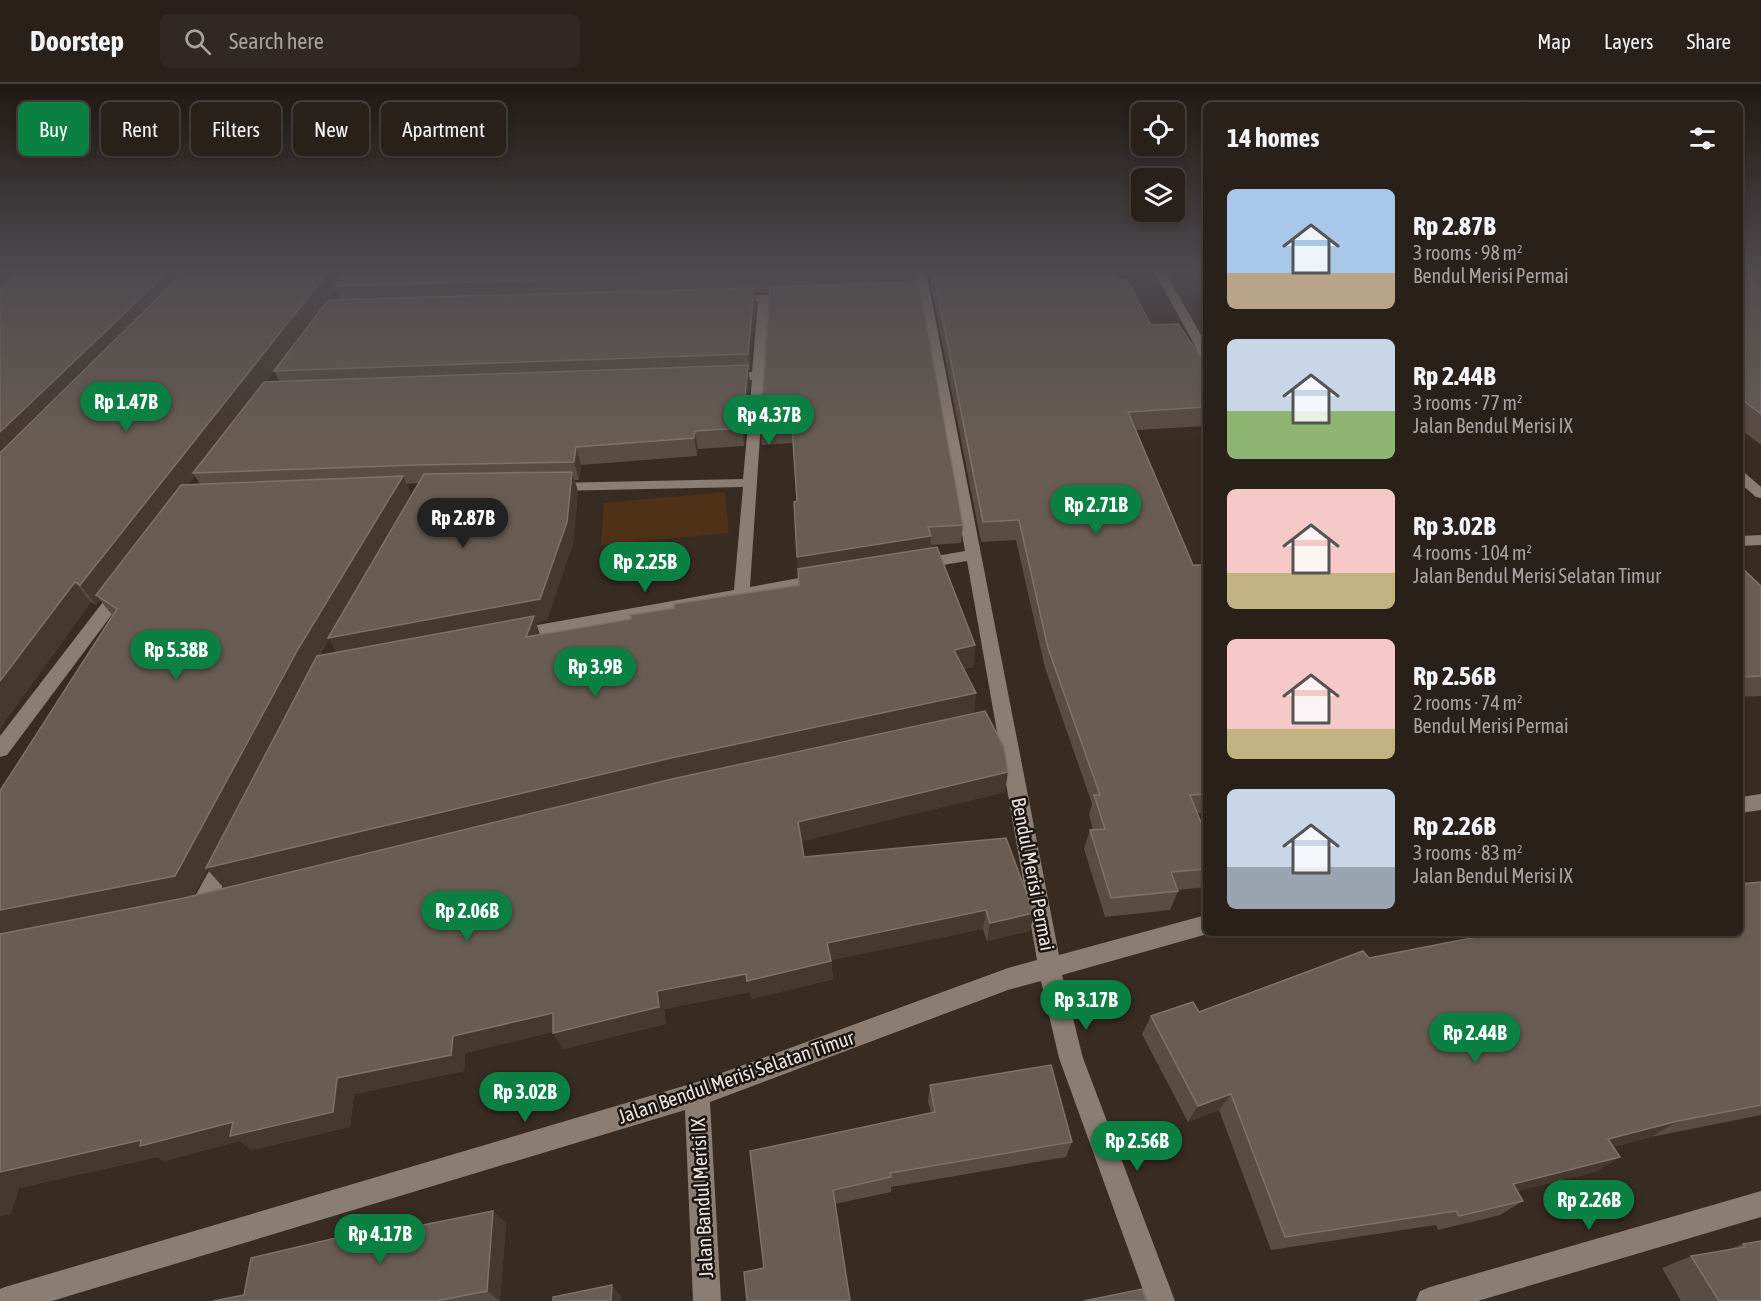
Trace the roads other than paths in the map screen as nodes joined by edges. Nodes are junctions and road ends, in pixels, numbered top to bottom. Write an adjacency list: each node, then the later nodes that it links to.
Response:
1 (762, 328): 5 (street)
2 (927, 328): 13 (street, Bendul Merisi Permai)
3 (1191, 328): 4 (street)
4 (1203, 349)
5 (758, 376): 6 (street); 8 (street)
6 (711, 378)
7 (1743, 479): 10 (street)
8 (750, 483): 9 (street); 17 (street)
9 (542, 487)
10 (1761, 494)
11 (1761, 540): 12 (street)
12 (1743, 541)
13 (974, 555): 14 (street); 19 (street, Bendul Merisi Permai)
14 (904, 566)
15 (133, 574): 21 (street)
16 (835, 577): 17 (street)
17 (742, 592): 18 (street)
18 (497, 638)
19 (1004, 717): 20 (street); 29 (street, Bendul Merisi Permai)
20 (980, 722)
21 (0, 750)
22 (1761, 802): 23 (street)
23 (1743, 805)
24 (235, 841): 26 (street)
25 (225, 900): 26 (street)
26 (202, 905): 27 (street)
27 (180, 910)
28 (1203, 926): 29 (street, Jalan Bendul Merisi Selatan Timur)
29 (1051, 966): 30 (street, Jalan Bendul Merisi Selatan Timur); 34 (street, Bendul Merisi Permai)
30 (697, 1094): 32 (street, Jalan Bendul Merisi Selatan Timur); 33 (street, Jalan Bandul Merisi IX)
31 (1761, 1204): 35 (street)
32 (5, 1301)
33 (707, 1301)
34 (1161, 1301)
35 (1430, 1301)

